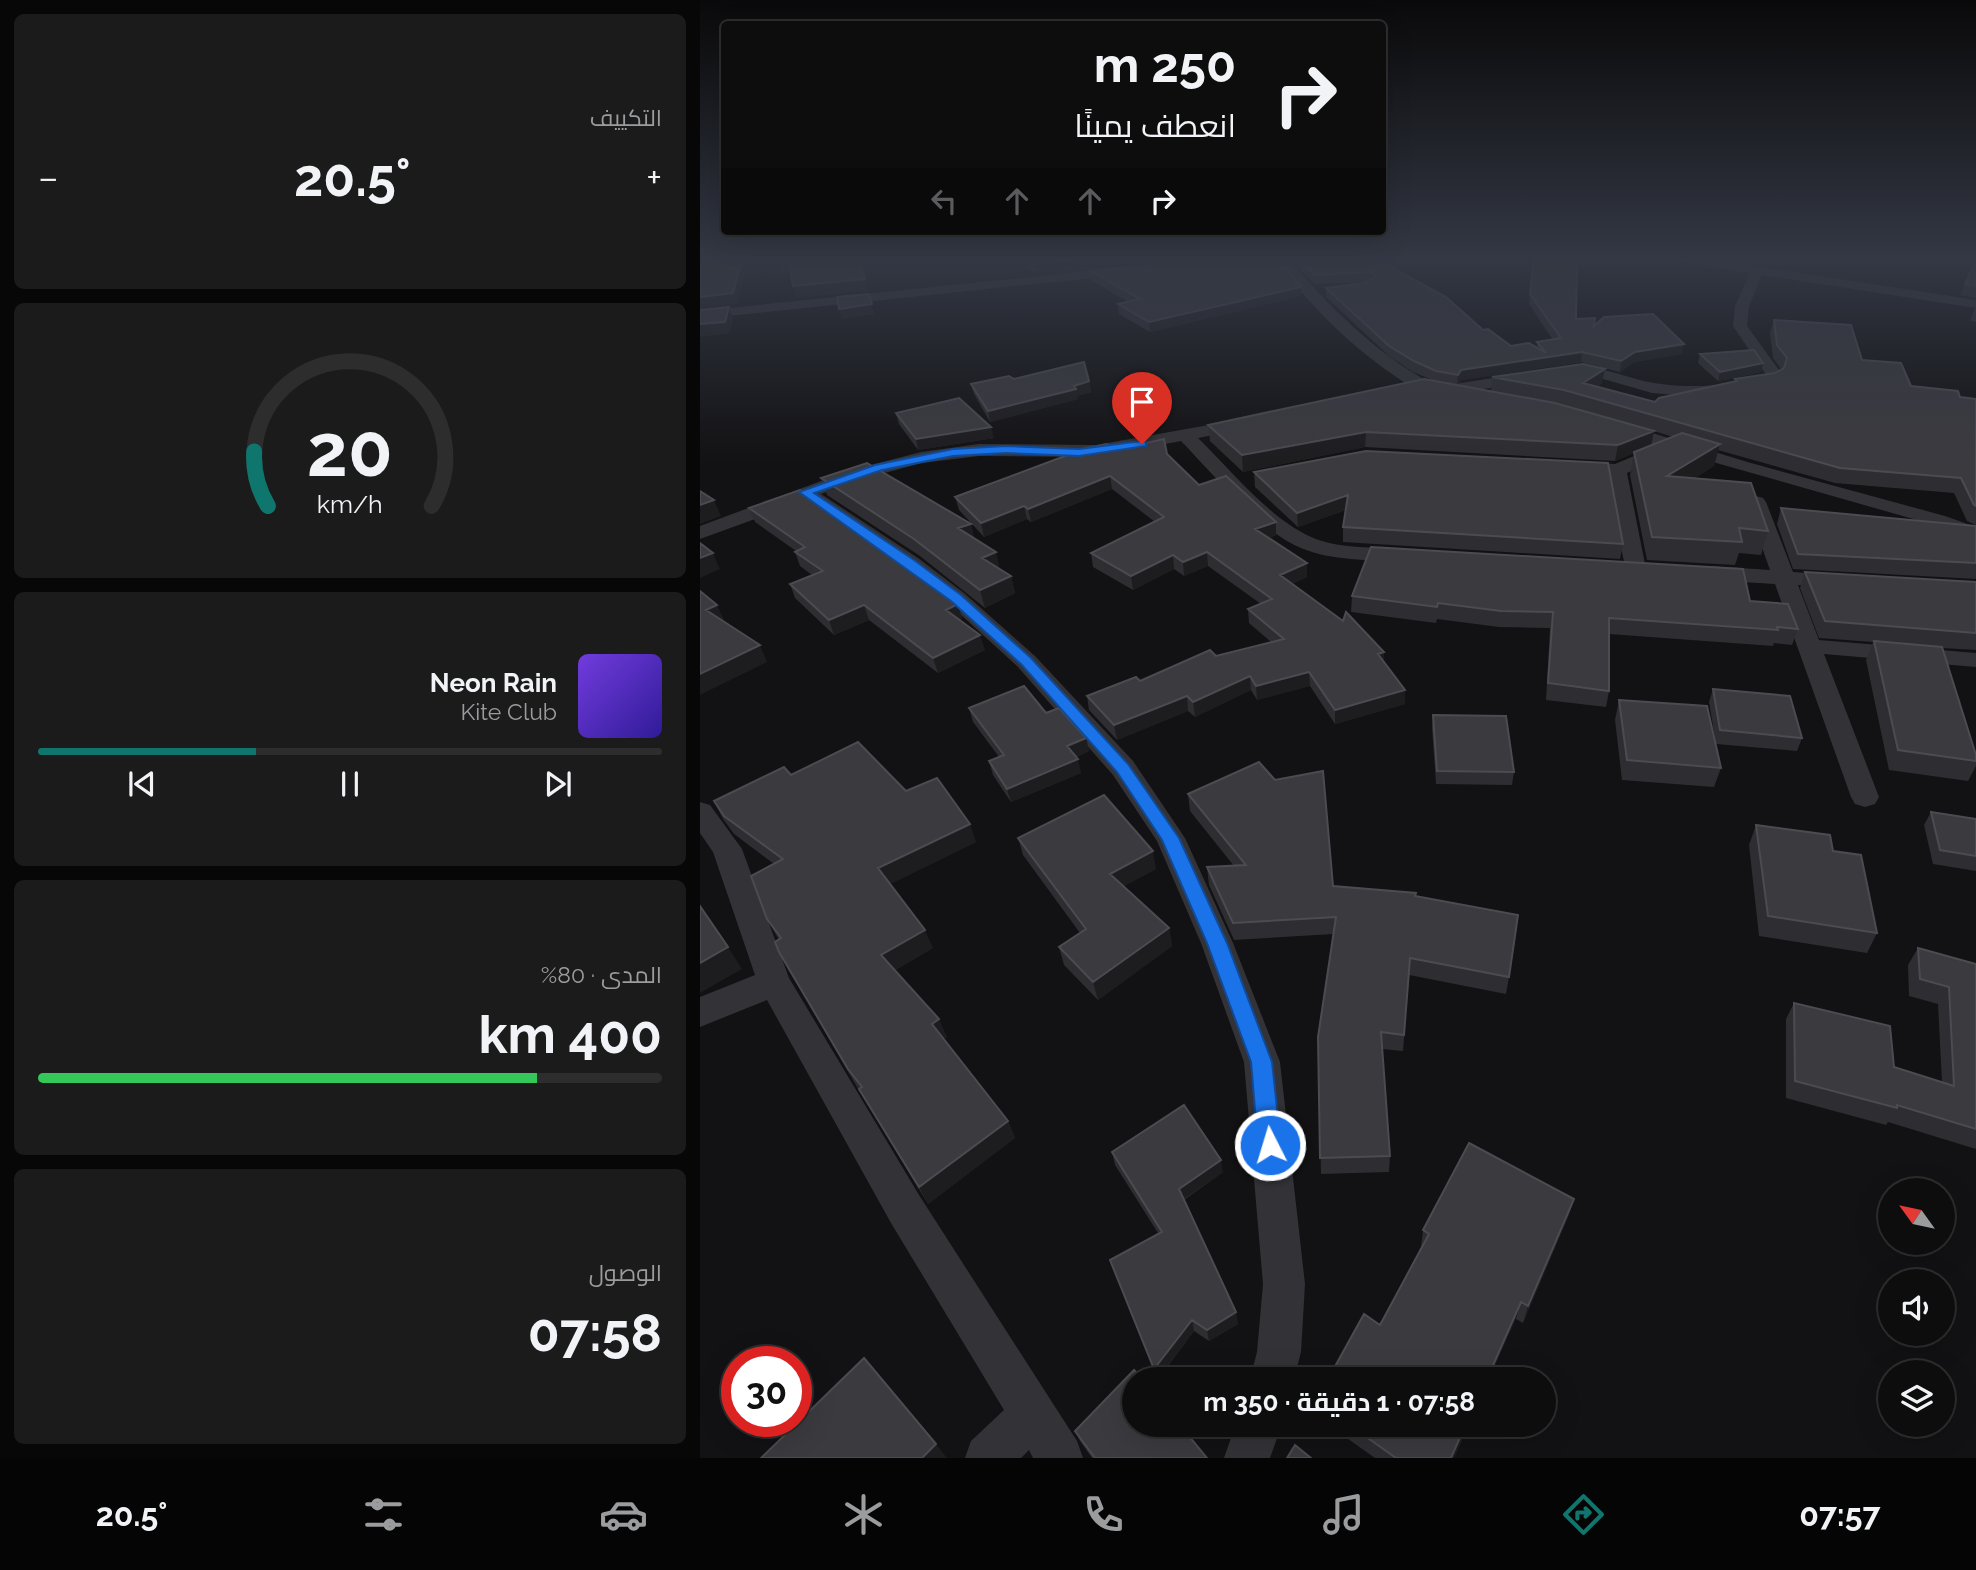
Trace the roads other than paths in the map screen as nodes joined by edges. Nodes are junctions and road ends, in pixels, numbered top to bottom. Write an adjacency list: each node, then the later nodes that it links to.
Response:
1 (1342, 326): 3 (street)
2 (1740, 326): 4 (street)
3 (1423, 386): 4 (street); 5 (street)
4 (1448, 390): 6 (street)
5 (1396, 391)
6 (1505, 401)
7 (1264, 419): 9 (street)
8 (1595, 421): 10 (street)
9 (1187, 437): 15 (street); 16 (street)
10 (1676, 446): 12 (street); 13 (street)
11 (1552, 466): 13 (street)
12 (1744, 467): 18 (street); 24 (street)
13 (1617, 470): 21 (street)
14 (1258, 477): 15 (street)
15 (1234, 482): 19 (street)
16 (805, 492): 17 (street); 32 (street)
17 (700, 533)
18 (1976, 534)
19 (1423, 556)
20 (1609, 567): 21 (street)
21 (1635, 569): 22 (street)
22 (1662, 570)
23 (1689, 572): 24 (street)
24 (1782, 578): 25 (street); 26 (street)
25 (1865, 583)
26 (1809, 646): 27 (street); 28 (street)
27 (1976, 660)
28 (1865, 797)
29 (700, 812): 30 (street)
30 (774, 982): 31 (street); 33 (street)
31 (700, 1012)
32 (1275, 1367)
33 (1033, 1413): 35 (street); 36 (street)
34 (1254, 1437): 37 (street)
35 (988, 1458)
36 (1060, 1458)
37 (1247, 1458)

